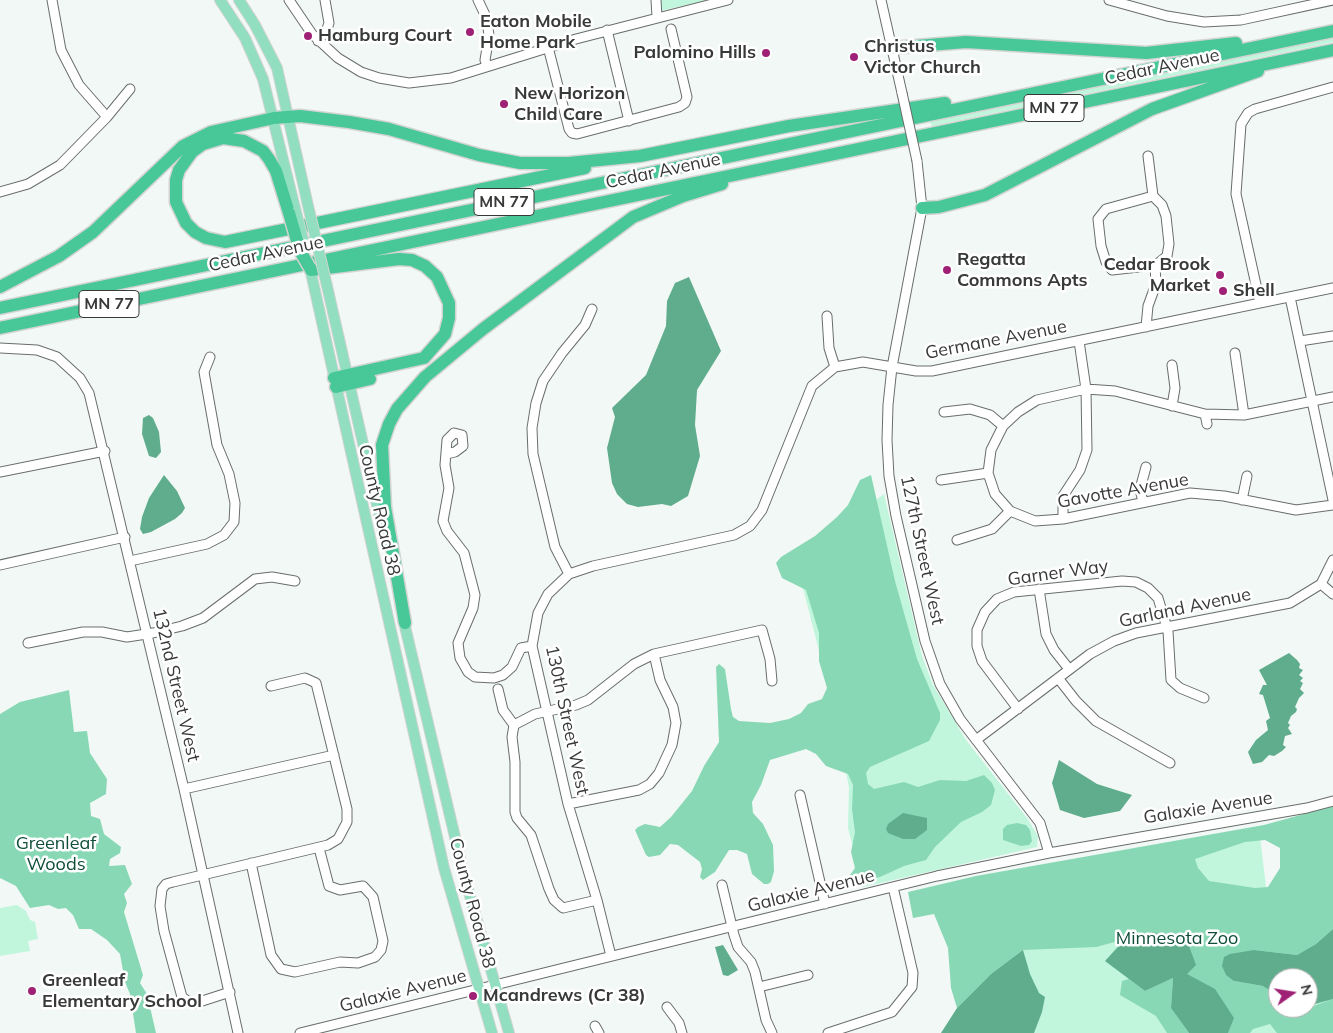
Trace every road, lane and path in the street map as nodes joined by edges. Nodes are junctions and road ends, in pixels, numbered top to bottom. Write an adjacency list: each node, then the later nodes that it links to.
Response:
1 (52, 0): 27 (street)
2 (220, 0): 28 (main road)
3 (239, 0): 26 (main road, County Road 38)
4 (289, 0): 17 (street)
5 (325, 0): 17 (street)
6 (478, 0): 22 (street)
7 (656, 0): 12 (street)
8 (728, 0): 12 (street)
9 (881, 0): 19 (street, 127th Street West)
10 (1108, 0): 11 (street)
11 (1333, 0)
12 (657, 17): 14 (street)
13 (671, 29): 29 (street)
14 (607, 30): 18 (street); 29 (street)
15 (1333, 31): 16 (highway, Cedar Avenue / MN 77)
16 (1308, 36): 19 (highway); 25 (highway, Cedar Avenue / MN 77)
17 (318, 41): 22 (street)
18 (548, 47): 22 (street); 29 (street)
19 (891, 48): 35 (street, 127th Street West, bridge)
20 (1333, 50): 21 (highway, Cedar Avenue / MN 77)
21 (1302, 56): 32 (highway, Cedar Avenue / MN 77); 35 (highway)
22 (487, 66)
23 (1333, 86): 43 (street)
24 (130, 89): 27 (street)
25 (1008, 98): 30 (highway); 44 (highway, Cedar Avenue / MN 77)
26 (290, 116): 28 (highway); 30 (highway); 59 (main road, County Road 38, bridge)
27 (107, 117): 33 (street)
28 (274, 118): 36 (main road); 40 (highway)
29 (629, 120)
30 (640, 156): 36 (highway)
31 (1148, 156): 34 (street)
32 (807, 159): 39 (highway, Cedar Avenue / MN 77); 53 (highway)
33 (0, 192)
34 (1153, 196): 37 (street); 37 (street)
35 (922, 208): 58 (street, 127th Street West)
36 (293, 213): 38 (highway, bridge)
37 (1155, 265): 47 (street)
38 (310, 268): 60 (main road, County Road 38)
39 (219, 281): 48 (highway, Cedar Avenue / MN 77); 59 (highway)
40 (0, 287)
41 (1333, 288): 42 (street, Germane Avenue)
42 (1290, 296): 43 (street, Germane Avenue); 51 (street)
43 (1260, 303): 47 (street, Germane Avenue)
44 (0, 308)
45 (592, 309): 88 (street)
46 (827, 316): 57 (street)
47 (1146, 327): 50 (street, Germane Avenue)
48 (0, 328)
49 (1333, 336): 51 (street)
50 (1079, 340): 58 (street, Germane Avenue); 61 (street)
51 (1300, 341): 63 (street)
52 (0, 348): 70 (street, 132nd Street West)
53 (453, 353): 59 (highway); 93 (highway)
54 (1235, 353): 67 (street)
55 (210, 357): 86 (street)
56 (1172, 365): 64 (street)
57 (835, 367): 58 (street, Germane Avenue); 88 (street, Germane Avenue)
58 (892, 367): 108 (street, 127th Street West)
59 (349, 379): 60 (highway); 93 (main road, County Road 38)
60 (335, 382): 128 (main road, County Road 38)
61 (1086, 389): 64 (street); 69 (street); 82 (street)
62 (1333, 397): 63 (street)
63 (1313, 401): 67 (street); 78 (street)
64 (1172, 406): 66 (street)
65 (944, 412): 69 (street)
66 (1205, 414): 67 (street); 68 (street)
67 (1244, 415)
68 (1207, 424)
69 (1003, 426): 74 (street)
70 (105, 451): 73 (street); 83 (street, 132nd Street West)
71 (446, 454): 97 (street)
72 (1146, 466): 79 (street)
73 (0, 472)
74 (988, 472): 76 (street); 81 (street)
75 (1247, 476): 77 (street)
76 (941, 480)
77 (1242, 500): 79 (street, Gavotte Avenue); 80 (street, Gavotte Avenue)
78 (1333, 500)
79 (1143, 502): 82 (street, Gavotte Avenue)
80 (1333, 505)
81 (1010, 511): 82 (street, Gavotte Avenue); 84 (street)
82 (1063, 519)
83 (125, 536): 86 (street, 132nd Street West); 87 (street)
84 (957, 540)
85 (1333, 560): 90 (street)
86 (130, 561): 95 (street, 132nd Street West)
87 (0, 565)
88 (569, 574): 97 (street, 130th Street West)
89 (296, 581): 95 (street)
90 (1321, 584): 92 (street); 94 (street, Garland Avenue)
91 (1038, 589): 94 (street, Garner Way); 99 (street); 105 (street, Garner Way)
92 (1333, 594)
93 (405, 624): 126 (main road, County Road 38)
94 (1167, 626): 99 (street, Garland Avenue); 104 (street, Garner Way)
95 (148, 634): 96 (street); 111 (street, 132nd Street West)
96 (28, 643)
97 (532, 646): 106 (street, 130th Street West)
98 (654, 654): 101 (street); 106 (street); 114 (street)
99 (1068, 669): 100 (street, Garland Avenue)
100 (1058, 678): 105 (street, Garland Avenue); 110 (street)
101 (772, 682)
102 (271, 686): 109 (street)
103 (498, 689): 107 (street)
104 (1204, 698)
105 (1018, 709): 108 (street, Garland Avenue)
106 (546, 711): 107 (street); 114 (street, 130th Street West)
107 (514, 725): 121 (street)
108 (976, 740): 116 (street, 127th Street West)
109 (334, 755): 111 (street); 115 (street)
110 (1170, 763)
111 (184, 789): 118 (street, 132nd Street West)
112 (800, 795): 122 (street)
113 (1333, 801): 116 (street, Galaxie Avenue)
114 (568, 804): 121 (street, 130th Street West)
115 (319, 848): 117 (street); 117 (street)
116 (1048, 853): 120 (street, Galaxie Avenue)
117 (251, 863): 118 (street)
118 (204, 875): 129 (street, 132nd Street West); 129 (street)
119 (722, 885): 123 (street)
120 (893, 887): 122 (street, Galaxie Avenue); 137 (street)
121 (597, 900): 124 (street, 130th Street West)
122 (825, 904): 123 (street, Galaxie Avenue)
123 (732, 926): 124 (street, Galaxie Avenue); 127 (street)
124 (611, 956): 126 (street, Galaxie Avenue)
125 (808, 975): 127 (street)
126 (495, 985): 128 (street, Galaxie Avenue); 134 (main road, County Road 38)
127 (759, 987): 136 (street)
128 (479, 989): 132 (street, Galaxie Avenue); 133 (main road, County Road 38)
129 (230, 992): 131 (street, 132nd Street West)
130 (667, 1007): 135 (street)
131 (238, 1033)
132 (300, 1033)
133 (492, 1033)
134 (510, 1033)
135 (682, 1033)
136 (772, 1033)
137 (828, 1033)

